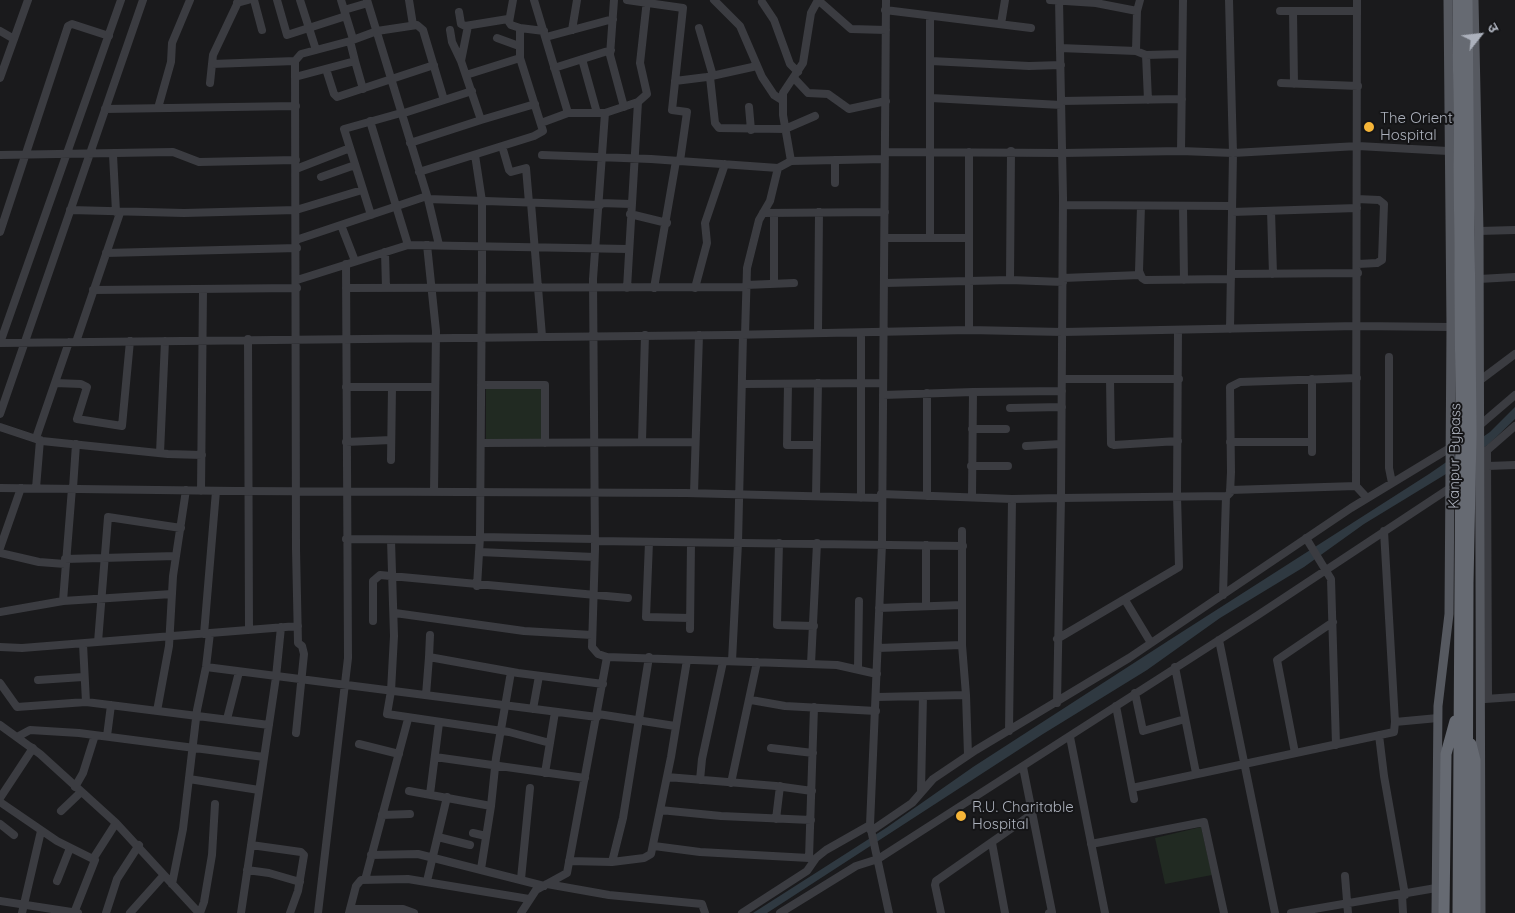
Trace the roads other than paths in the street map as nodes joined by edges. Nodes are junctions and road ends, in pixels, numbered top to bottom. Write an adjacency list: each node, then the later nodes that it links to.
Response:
1 (28, 0): 61 (street)
2 (121, 0): 59 (street)
3 (144, 0): 109 (street)
4 (190, 0): 108 (street)
5 (248, 0): 31 (street)
6 (254, 0): 52 (street)
7 (276, 0): 48 (street)
8 (310, 0): 30 (street)
9 (341, 0): 41 (street)
10 (409, 0): 46 (street)
11 (513, 0): 43 (street)
12 (534, 0): 58 (street)
13 (577, 0): 54 (street)
14 (614, 0): 44 (street)
15 (627, 0): 33 (street)
16 (714, 0): 79 (street)
17 (818, 0): 55 (street); 84 (street)
18 (886, 0): 35 (street)
19 (1005, 0): 45 (street)
20 (1050, 0): 21 (street)
21 (1059, 0): 36 (street); 64 (street)
22 (1140, 0): 36 (street)
23 (1183, 0): 68 (street)
24 (1229, 0): 129 (street)
25 (1357, 0): 40 (street)
26 (1448, 0): 124 (main road)
27 (1458, 0): 432 (highway, Kanpur Bypass)
28 (1467, 0): 442 (highway, Kanpur Bypass)
29 (1474, 0): 177 (main road)
30 (301, 1): 48 (street)
31 (238, 2): 76 (street)
32 (368, 2): 41 (street); 57 (street)
33 (647, 2): 89 (street); 102 (street)
34 (762, 2): 84 (street)
35 (885, 10): 42 (street); 55 (street)
36 (1137, 11): 67 (street)
37 (1280, 11): 38 (street)
38 (1293, 11): 40 (street); 92 (street)
39 (460, 12): 47 (street)
40 (1358, 12): 93 (street)
41 (345, 13): 48 (street); 62 (street)
42 (930, 17): 45 (street); 75 (street)
43 (508, 19): 47 (street); 49 (street)
44 (613, 19): 54 (street); 66 (street)
45 (1001, 24): 51 (street)
46 (413, 25): 57 (street); 77 (street)
47 (468, 26): 74 (street)
48 (309, 28): 65 (street)
49 (520, 28): 58 (street); 63 (street)
50 (699, 28): 85 (street)
51 (1031, 28)
52 (262, 30)
53 (450, 30): 74 (street)
54 (572, 30): 58 (street)
55 (886, 30): 101 (street)
56 (0, 31): 61 (street)
57 (377, 32): 62 (street); 88 (street)
58 (544, 34): 82 (street)
59 (108, 36): 131 (street); 132 (street)
60 (497, 38): 63 (street)
61 (14, 40): 80 (street)
62 (351, 40): 65 (street); 72 (street)
63 (518, 46): 70 (street)
64 (1060, 48): 67 (street); 78 (street)
65 (316, 50): 73 (street)
66 (611, 50): 71 (street); 106 (street)
67 (1136, 51): 69 (street)
68 (1182, 54): 69 (street); 97 (street)
69 (1146, 55): 100 (street)
70 (520, 58): 83 (street); 104 (street)
71 (582, 59): 82 (street); 112 (street)
72 (355, 60): 81 (street); 94 (street)
73 (295, 61): 76 (street); 86 (street)
74 (461, 61): 83 (street)
75 (931, 61): 78 (street); 96 (street)
76 (212, 64): 90 (street)
77 (434, 65): 88 (street); 98 (street)
78 (1061, 65): 103 (street)
79 (757, 66): 85 (street); 99 (street)
80 (2, 67): 87 (street)
81 (326, 68): 86 (street); 94 (street)
82 (554, 68): 111 (street)
83 (466, 75): 95 (street)
84 (796, 75): 99 (street); 101 (street)
85 (711, 76): 89 (street); 118 (street)
86 (295, 77): 105 (street)
87 (0, 78)
88 (391, 80): 94 (street); 110 (street)
89 (676, 81): 142 (street)
90 (210, 83)
91 (1280, 83): 92 (street)
92 (1294, 84): 93 (street)
93 (1358, 86): 121 (street)
94 (363, 89)
95 (472, 91): 98 (street); 114 (street)
96 (931, 98): 103 (street); 125 (street)
97 (1182, 99): 100 (street); 123 (street)
98 (444, 100): 110 (street)
99 (782, 100): 117 (street)
100 (1148, 100): 103 (street)
101 (886, 101): 137 (street)
102 (638, 102): 106 (street); 139 (street)
103 (1061, 103): 128 (street)
104 (535, 104): 114 (street); 116 (street)
105 (296, 106): 108 (street); 140 (street)
106 (624, 106): 112 (street)
107 (749, 107): 118 (street)
108 (158, 108): 109 (street)
109 (105, 109): 133 (street)
110 (401, 113): 115 (street); 119 (street)
111 (568, 113): 112 (street); 116 (street)
112 (601, 113): 138 (street)
113 (815, 116): 117 (street)
114 (481, 120): 119 (street)
115 (370, 121): 122 (street); 159 (street)
116 (541, 123): 120 (street)
117 (785, 129): 118 (street); 143 (street)
118 (751, 130)
119 (410, 143): 148 (street)
120 (502, 146): 135 (street); 155 (street)
121 (1358, 146): 124 (street); 129 (street); 153 (street)
122 (350, 148): 145 (street); 147 (street)
123 (1181, 151): 128 (street); 129 (street)
124 (1448, 151): 222 (main road)
125 (930, 152): 126 (street); 137 (street); 180 (street)
126 (968, 152): 127 (street); 181 (street)
127 (1011, 152): 128 (street); 201 (street)
128 (1063, 153): 158 (street)
129 (1233, 153): 163 (street)
130 (0, 155): 131 (street)
131 (27, 155): 132 (street); 178 (street)
132 (68, 155): 133 (street); 244 (street)
133 (89, 155): 134 (street); 164 (street)
134 (112, 155): 140 (street); 167 (street)
135 (475, 155): 148 (street); 154 (street)
136 (542, 155): 138 (street)
137 (886, 155): 141 (street); 169 (street)
138 (602, 157): 139 (street); 156 (street)
139 (635, 158): 142 (street); 157 (street)
140 (296, 160): 147 (street)
141 (836, 160): 143 (street); 150 (street)
142 (678, 161): 144 (street); 174 (street)
143 (791, 161): 146 (street)
144 (725, 164): 146 (street); 218 (street)
145 (355, 165): 149 (street); 151 (street)
146 (778, 168): 170 (street)
147 (296, 169): 165 (street)
148 (419, 172): 152 (street)
149 (321, 177)
150 (835, 183)
151 (362, 190): 165 (street); 173 (street)
152 (427, 198): 154 (street); 159 (street); 185 (street)
153 (1357, 199): 162 (street); 194 (street)
154 (482, 201): 155 (street); 186 (street)
155 (530, 202): 156 (street); 187 (street)
156 (600, 204): 157 (street); 188 (street)
157 (631, 204): 172 (street)
158 (1063, 205): 160 (street); 202 (street)
159 (397, 206): 173 (street); 183 (street)
160 (1141, 206): 161 (street); 197 (street)
161 (1183, 206): 163 (street); 203 (street)
162 (1357, 208): 166 (street); 194 (street)
163 (1232, 209): 166 (street); 198 (street)
164 (70, 210): 167 (street); 245 (street)
165 (296, 210): 167 (street); 182 (street)
166 (1272, 211): 196 (street)
167 (118, 212): 191 (street)
168 (818, 212): 169 (street); 171 (street); 227 (street)
169 (885, 212): 179 (street)
170 (763, 213): 171 (street); 209 (street)
171 (774, 213): 208 (street)
172 (630, 214): 174 (street); 189 (street)
173 (370, 215): 175 (street)
174 (667, 223): 217 (street)
175 (341, 225): 182 (street); 192 (street)
176 (1515, 230): 177 (street)
177 (1480, 231): 200 (main road)
178 (0, 232)
179 (885, 238): 180 (street); 206 (street)
180 (930, 238): 181 (street)
181 (968, 238): 204 (street)
182 (296, 244): 191 (street); 207 (street)
183 (408, 245): 184 (street); 190 (street)
184 (427, 245): 185 (street); 210 (street)
185 (439, 245): 186 (street)
186 (482, 246): 187 (street); 213 (street)
187 (534, 246): 188 (street); 214 (street)
188 (596, 246): 189 (street); 215 (street)
189 (628, 249): 216 (street)
190 (385, 252): 192 (street); 212 (street)
191 (106, 253): 219 (street)
192 (354, 262): 193 (street)
193 (346, 264): 207 (street); 211 (street)
194 (1358, 264): 195 (street)
195 (1358, 273): 196 (street); 221 (street)
196 (1273, 274): 198 (street)
197 (1140, 276): 202 (street); 203 (street)
198 (1231, 277): 203 (street); 223 (street)
199 (1515, 277): 200 (street)
200 (1479, 279): 253 (main road)
201 (1010, 280): 202 (street); 204 (street)
202 (1063, 280): 226 (street)
203 (1184, 280)
204 (969, 282): 206 (street); 224 (street)
205 (794, 283): 208 (street)
206 (885, 283): 229 (street)
207 (297, 284): 220 (street); 239 (street)
208 (774, 284): 209 (street)
209 (746, 286): 218 (street); 232 (street)
210 (432, 287): 212 (street); 213 (street); 235 (street)
211 (346, 288): 212 (street); 237 (street)
212 (386, 288)
213 (482, 288): 214 (street); 236 (street)
214 (537, 288): 215 (street); 233 (street)
215 (593, 288): 216 (street); 234 (street)
216 (627, 288): 217 (street)
217 (654, 288): 218 (street)
218 (695, 288)
219 (93, 290): 220 (street); 243 (street)
220 (203, 290): 240 (street)
221 (1357, 326): 222 (street); 223 (street); 249 (street)
222 (1451, 326): 292 (main road)
223 (1230, 329): 225 (street)
224 (969, 330): 226 (street); 229 (street)
225 (1178, 330): 226 (street); 252 (street)
226 (1063, 332): 250 (street)
227 (818, 333): 228 (street); 232 (street)
228 (861, 333): 229 (street); 255 (street)
229 (884, 333): 256 (street)
230 (645, 335): 231 (street); 234 (street); 279 (street)
231 (698, 335): 232 (street); 282 (street)
232 (744, 335): 257 (street)
233 (542, 336): 234 (street); 236 (street)
234 (593, 336): 288 (street)
235 (436, 337): 236 (street); 237 (street); 262 (street)
236 (481, 337): 260 (street)
237 (346, 338): 239 (street); 263 (street)
238 (248, 339): 239 (street); 240 (street); 312 (street)
239 (297, 339): 313 (street)
240 (203, 340): 242 (street); 296 (street)
241 (130, 341): 242 (street); 243 (street); 254 (street)
242 (165, 341): 295 (street)
243 (72, 342): 245 (street); 254 (street)
244 (0, 343): 245 (street)
245 (24, 343): 271 (street)
246 (1515, 354): 253 (street)
247 (1389, 357): 302 (street)
248 (1312, 378): 249 (street); 283 (street); 284 (street)
249 (1357, 378): 303 (street)
250 (1062, 379): 251 (street); 264 (street)
251 (1110, 380): 252 (street); 280 (street)
252 (1178, 380): 280 (street)
253 (1480, 381): 276 (main road)
254 (55, 383): 277 (street)
255 (860, 383): 256 (street); 259 (street); 325 (street)
256 (883, 383): 267 (street)
257 (742, 384): 258 (street); 320 (street)
258 (788, 384): 259 (street); 290 (street)
259 (818, 384): 290 (street)
260 (481, 385): 285 (street); 286 (street)
261 (392, 387): 262 (street); 263 (street); 278 (street)
262 (435, 387): 315 (street)
263 (346, 388): 281 (street)
264 (1062, 391): 265 (street); 269 (street)
265 (973, 392): 266 (street); 274 (street)
266 (927, 393): 267 (street); 323 (street)
267 (883, 395): 322 (street)
268 (1515, 395): 276 (street)
269 (1062, 407): 270 (street); 289 (street)
270 (1010, 408)
271 (0, 414)
272 (1515, 426): 294 (street)
273 (0, 427): 277 (street)
274 (972, 429): 275 (street); 299 (street)
275 (1006, 429)
276 (1480, 429): 294 (main road)
277 (38, 439): 287 (street); 306 (street)
278 (391, 440): 281 (street); 297 (street)
279 (642, 441): 282 (street); 288 (street)
280 (1178, 441): 324 (street)
281 (346, 442): 314 (street)
282 (695, 442): 318 (street)
283 (1230, 442): 284 (street); 319 (street)
284 (1312, 442): 293 (street)
285 (481, 443): 286 (street); 316 (street)
286 (545, 443): 288 (street)
287 (76, 444): 295 (street); 307 (street)
288 (593, 444): 317 (street)
289 (1061, 444): 291 (street); 327 (street)
290 (817, 445): 321 (street)
291 (1026, 446)
292 (1450, 451): 302 (street); 308 (main road)
293 (1312, 452)
294 (1482, 452): 301 (street); 418 (main road)
295 (160, 453): 296 (street)
296 (202, 455): 310 (street)
297 (391, 460)
298 (1515, 464): 301 (street)
299 (971, 466): 300 (street); 326 (street)
300 (1008, 466)
301 (1488, 466): 418 (street)
302 (1392, 483): 328 (street)
303 (1356, 486): 319 (street); 328 (street)
304 (0, 488): 305 (street)
305 (21, 488): 306 (street); 346 (street)
306 (36, 488): 307 (street)
307 (72, 488): 309 (street); 352 (street)
308 (1450, 488): 332 (street); 433 (main road)
309 (186, 490): 310 (street); 330 (street)
310 (201, 491): 311 (street)
311 (216, 491): 312 (street); 377 (street)
312 (248, 491): 313 (street); 376 (street)
313 (296, 491): 314 (street); 372 (street)
314 (345, 491): 315 (street); 335 (street)
315 (434, 492): 316 (street)
316 (480, 492): 317 (street); 333 (street)
317 (594, 492): 318 (street); 337 (street)
318 (694, 493): 320 (street)
319 (1228, 493): 324 (street); 357 (street)
320 (739, 494): 321 (street); 340 (street)
321 (816, 496): 325 (street)
322 (881, 496): 323 (street); 325 (street); 343 (street)
323 (927, 496): 326 (street)
324 (1176, 496): 327 (street); 361 (street)
325 (861, 498)
326 (972, 498): 329 (street)
327 (1061, 498): 329 (street); 381 (street)
328 (1367, 498): 334 (street)
329 (1012, 499): 445 (street)
330 (181, 528): 349 (street); 351 (street)
331 (962, 531): 345 (street)
332 (1384, 531): 353 (street); 438 (street)
333 (480, 538): 336 (street); 337 (street); 347 (street)
334 (1306, 538): 353 (street); 357 (street)
335 (346, 539): 336 (street); 410 (street)
336 (391, 540): 354 (street)
337 (595, 540): 338 (street); 350 (street)
338 (649, 542): 339 (street); 369 (street)
339 (691, 543): 340 (street); 369 (street)
340 (738, 543): 341 (street); 393 (street)
341 (779, 543): 342 (street); 373 (street)
342 (817, 544): 343 (street); 373 (street)
343 (882, 544): 344 (street); 366 (street)
344 (926, 546): 345 (street); 365 (street)
345 (962, 546): 364 (street)
346 (0, 548)
347 (479, 552): 350 (street); 355 (street)
348 (0, 553): 352 (street)
349 (176, 556): 351 (street); 356 (street)
350 (594, 556): 358 (street)
351 (104, 558): 352 (street); 359 (street)
352 (65, 561): 362 (street)
353 (1326, 568): 371 (street); 382 (street)
354 (393, 576): 355 (street); 368 (street); 370 (street)
355 (477, 586): 358 (street)
356 (172, 594): 359 (street); 380 (street)
357 (1223, 595): 384 (street)
358 (593, 596): 360 (street); 379 (street)
359 (101, 598): 362 (street); 383 (street)
360 (628, 598)
361 (1125, 600): 381 (street); 384 (street)
362 (63, 601): 367 (street)
363 (859, 601): 399 (street)
364 (962, 605): 365 (street); 386 (street)
365 (926, 606): 366 (street)
366 (879, 608): 388 (street)
367 (0, 612)
368 (394, 613): 379 (street); 411 (street)
369 (690, 618): 375 (street)
370 (373, 621)
371 (1333, 622): 454 (street); 459 (street)
372 (298, 626): 374 (street); 407 (street)
373 (814, 626): 396 (street)
374 (281, 628): 376 (street); 405 (street)
375 (690, 629)
376 (249, 630): 377 (street)
377 (207, 633): 380 (street); 397 (street)
378 (430, 635): 389 (street)
379 (592, 635): 390 (street)
380 (170, 636): 383 (street); 427 (street)
381 (1058, 639): 421 (street)
382 (1219, 640): 398 (street); 464 (street)
383 (98, 642): 385 (street)
384 (1151, 643): 421 (street)
385 (83, 644): 387 (street); 404 (street)
386 (962, 645): 388 (street); 414 (street)
387 (0, 647)
388 (878, 648): 402 (street)
389 (429, 657): 401 (street); 413 (street)
390 (607, 657): 391 (street); 409 (street)
391 (649, 657): 392 (street); 437 (street)
392 (687, 660): 394 (street); 441 (street)
393 (732, 661): 394 (street); 395 (street)
394 (723, 662): 472 (street)
395 (758, 662): 396 (street); 419 (street)
396 (811, 664): 399 (street)
397 (206, 667): 400 (street); 430 (street)
398 (1175, 667): 412 (street); 436 (street)
399 (858, 668): 402 (street)
400 (239, 672): 405 (street); 434 (street)
401 (511, 672): 403 (street); 423 (street)
402 (876, 674): 416 (street)
403 (539, 676): 409 (street); 426 (street)
404 (83, 677): 406 (street); 420 (street)
405 (276, 677): 407 (street); 440 (street)
406 (38, 680)
407 (301, 680): 410 (street); 446 (street)
408 (0, 683): 420 (street)
409 (603, 684): 431 (street)
410 (346, 685): 411 (street); 543 (street)
411 (391, 691): 413 (street); 435 (street)
412 (1135, 693): 424 (street); 436 (street)
413 (426, 695): 423 (street)
414 (966, 695): 415 (street); 461 (street)
415 (923, 696): 416 (street); 481 (street)
416 (877, 697): 428 (street)
417 (1515, 697): 418 (street)
418 (1485, 699): 564 (main road)
419 (750, 700): 425 (street); 473 (street)
420 (86, 702): 422 (street)
421 (1057, 702): 445 (street)
422 (111, 705): 427 (street); 449 (street)
423 (506, 705): 426 (street); 444 (street)
424 (1116, 706): 451 (street); 476 (street)
425 (814, 707): 428 (street); 458 (street)
426 (533, 709): 429 (street)
427 (157, 711): 430 (street)
428 (876, 711): 497 (street)
429 (556, 712): 431 (street); 452 (street)
430 (196, 715): 434 (street); 457 (street)
431 (598, 715): 437 (street); 470 (street)
432 (1458, 716): 560 (highway); 561 (highway, Kanpur Bypass)
433 (1438, 718): 438 (street); 528 (main road)
434 (227, 719): 440 (street)
435 (408, 719): 439 (street); 460 (street)
436 (1185, 720): 468 (street)
437 (640, 721): 441 (street); 516 (street)
438 (1396, 722): 448 (street)
439 (439, 723): 444 (street); 463 (street)
440 (269, 725): 462 (street)
441 (676, 726): 469 (street)
442 (1467, 726): 562 (highway, Kanpur Bypass); 563 (highway)
443 (2, 729): 450 (street)
444 (501, 731): 452 (street); 465 (street)
445 (1009, 731): 461 (street)
446 (296, 733)
447 (95, 735): 449 (street); 450 (street); 477 (street)
448 (1379, 735): 454 (street); 529 (street)
449 (107, 736): 457 (street)
450 (17, 737): 455 (street)
451 (1070, 737): 466 (street); 504 (street)
452 (550, 743): 467 (street)
453 (359, 744): 460 (street)
454 (1336, 745): 459 (street)
455 (32, 748): 477 (street); 485 (street)
456 (771, 748): 458 (street)
457 (192, 749): 462 (street); 471 (street)
458 (813, 753): 480 (street)
459 (1295, 753): 464 (street)
460 (399, 754): 490 (street)
461 (968, 755): 481 (street)
462 (264, 757): 478 (street)
463 (435, 757): 465 (street); 482 (street)
464 (1244, 763): 468 (street); 555 (street)
465 (495, 766): 467 (street); 487 (street)
466 (1023, 767): 492 (street); 514 (street)
467 (545, 773): 470 (street)
468 (1196, 773): 476 (street)
469 (667, 777): 472 (street); 488 (street)
470 (586, 778): 515 (street)
471 (189, 779): 478 (street); 526 (street)
472 (700, 780): 473 (street)
473 (731, 783): 474 (street)
474 (780, 786): 480 (street); 493 (street)
475 (530, 788): 522 (street)
476 (1132, 788): 484 (street)
477 (78, 789): 489 (street); 495 (street)
478 (259, 790): 506 (street)
479 (410, 791): 482 (street)
480 (812, 791): 494 (street)
481 (921, 792): 497 (street)
482 (430, 794): 483 (street)
483 (447, 797): 487 (street); 502 (street)
484 (1134, 799)
485 (0, 800): 498 (street)
486 (215, 804): 540 (street)
487 (491, 806): 501 (street)
488 (660, 810): 493 (street); 508 (street)
489 (61, 811)
490 (382, 814): 491 (street); 510 (street)
491 (410, 814)
492 (1032, 814): 503 (street); 552 (street)
493 (776, 819): 494 (street)
494 (811, 820): 513 (street)
495 (116, 823): 505 (street); 512 (street)
496 (0, 824): 500 (street)
497 (871, 830): 513 (street); 514 (street)
498 (41, 831): 509 (street); 532 (street)
499 (473, 834): 501 (street)
500 (14, 835)
501 (486, 836): 517 (street)
502 (438, 837): 507 (street); 511 (street)
503 (992, 843): 550 (street); 551 (street)
504 (1091, 844): 553 (street); 554 (street)
505 (138, 845): 519 (street); 538 (street)
506 (251, 845): 518 (street); 525 (street)
507 (470, 845)
508 (654, 846): 513 (street); 516 (street)
509 (70, 848): 512 (street); 523 (street)
510 (371, 855): 511 (street); 521 (street)
511 (434, 857): 517 (street); 524 (street)
512 (95, 860): 537 (street)
513 (811, 860): 547 (street)
514 (878, 860): 534 (street); 549 (street)
515 (569, 861): 516 (street); 527 (street)
516 (612, 862)
517 (480, 869): 522 (street)
518 (248, 870): 525 (street); 541 (street)
519 (164, 875): 526 (street); 539 (street)
520 (1345, 876): 533 (street)
521 (365, 880): 524 (street); 535 (street)
522 (521, 880): 527 (street)
523 (57, 881)
524 (427, 881): 530 (street)
525 (300, 882): 542 (street)
526 (172, 884): 540 (street)
527 (546, 885): 530 (street); 546 (street)
528 (1436, 888): 529 (street); 559 (main road)
529 (1403, 895): 533 (street); 558 (street)
530 (528, 899): 545 (street)
531 (0, 901): 532 (street)
532 (24, 904): 536 (street); 537 (street)
533 (1348, 904): 556 (street); 557 (street)
534 (791, 910): 548 (street)
535 (349, 911): 544 (street)
536 (22, 913)
537 (75, 913)
538 (106, 913)
539 (130, 913)
540 (200, 913)
541 (241, 913)
542 (290, 913)
543 (318, 913)
544 (414, 913)
545 (521, 913)
546 (706, 913)
547 (742, 913)
548 (780, 913)
549 (888, 913)
550 (941, 913)
551 (1005, 913)
552 (1049, 913)
553 (1105, 913)
554 (1224, 913)
555 (1275, 913)
556 (1291, 913)
557 (1348, 913)
558 (1403, 913)
559 (1436, 913)
560 (1444, 913)
561 (1458, 913)
562 (1467, 913)
563 (1475, 913)
564 (1482, 913)

